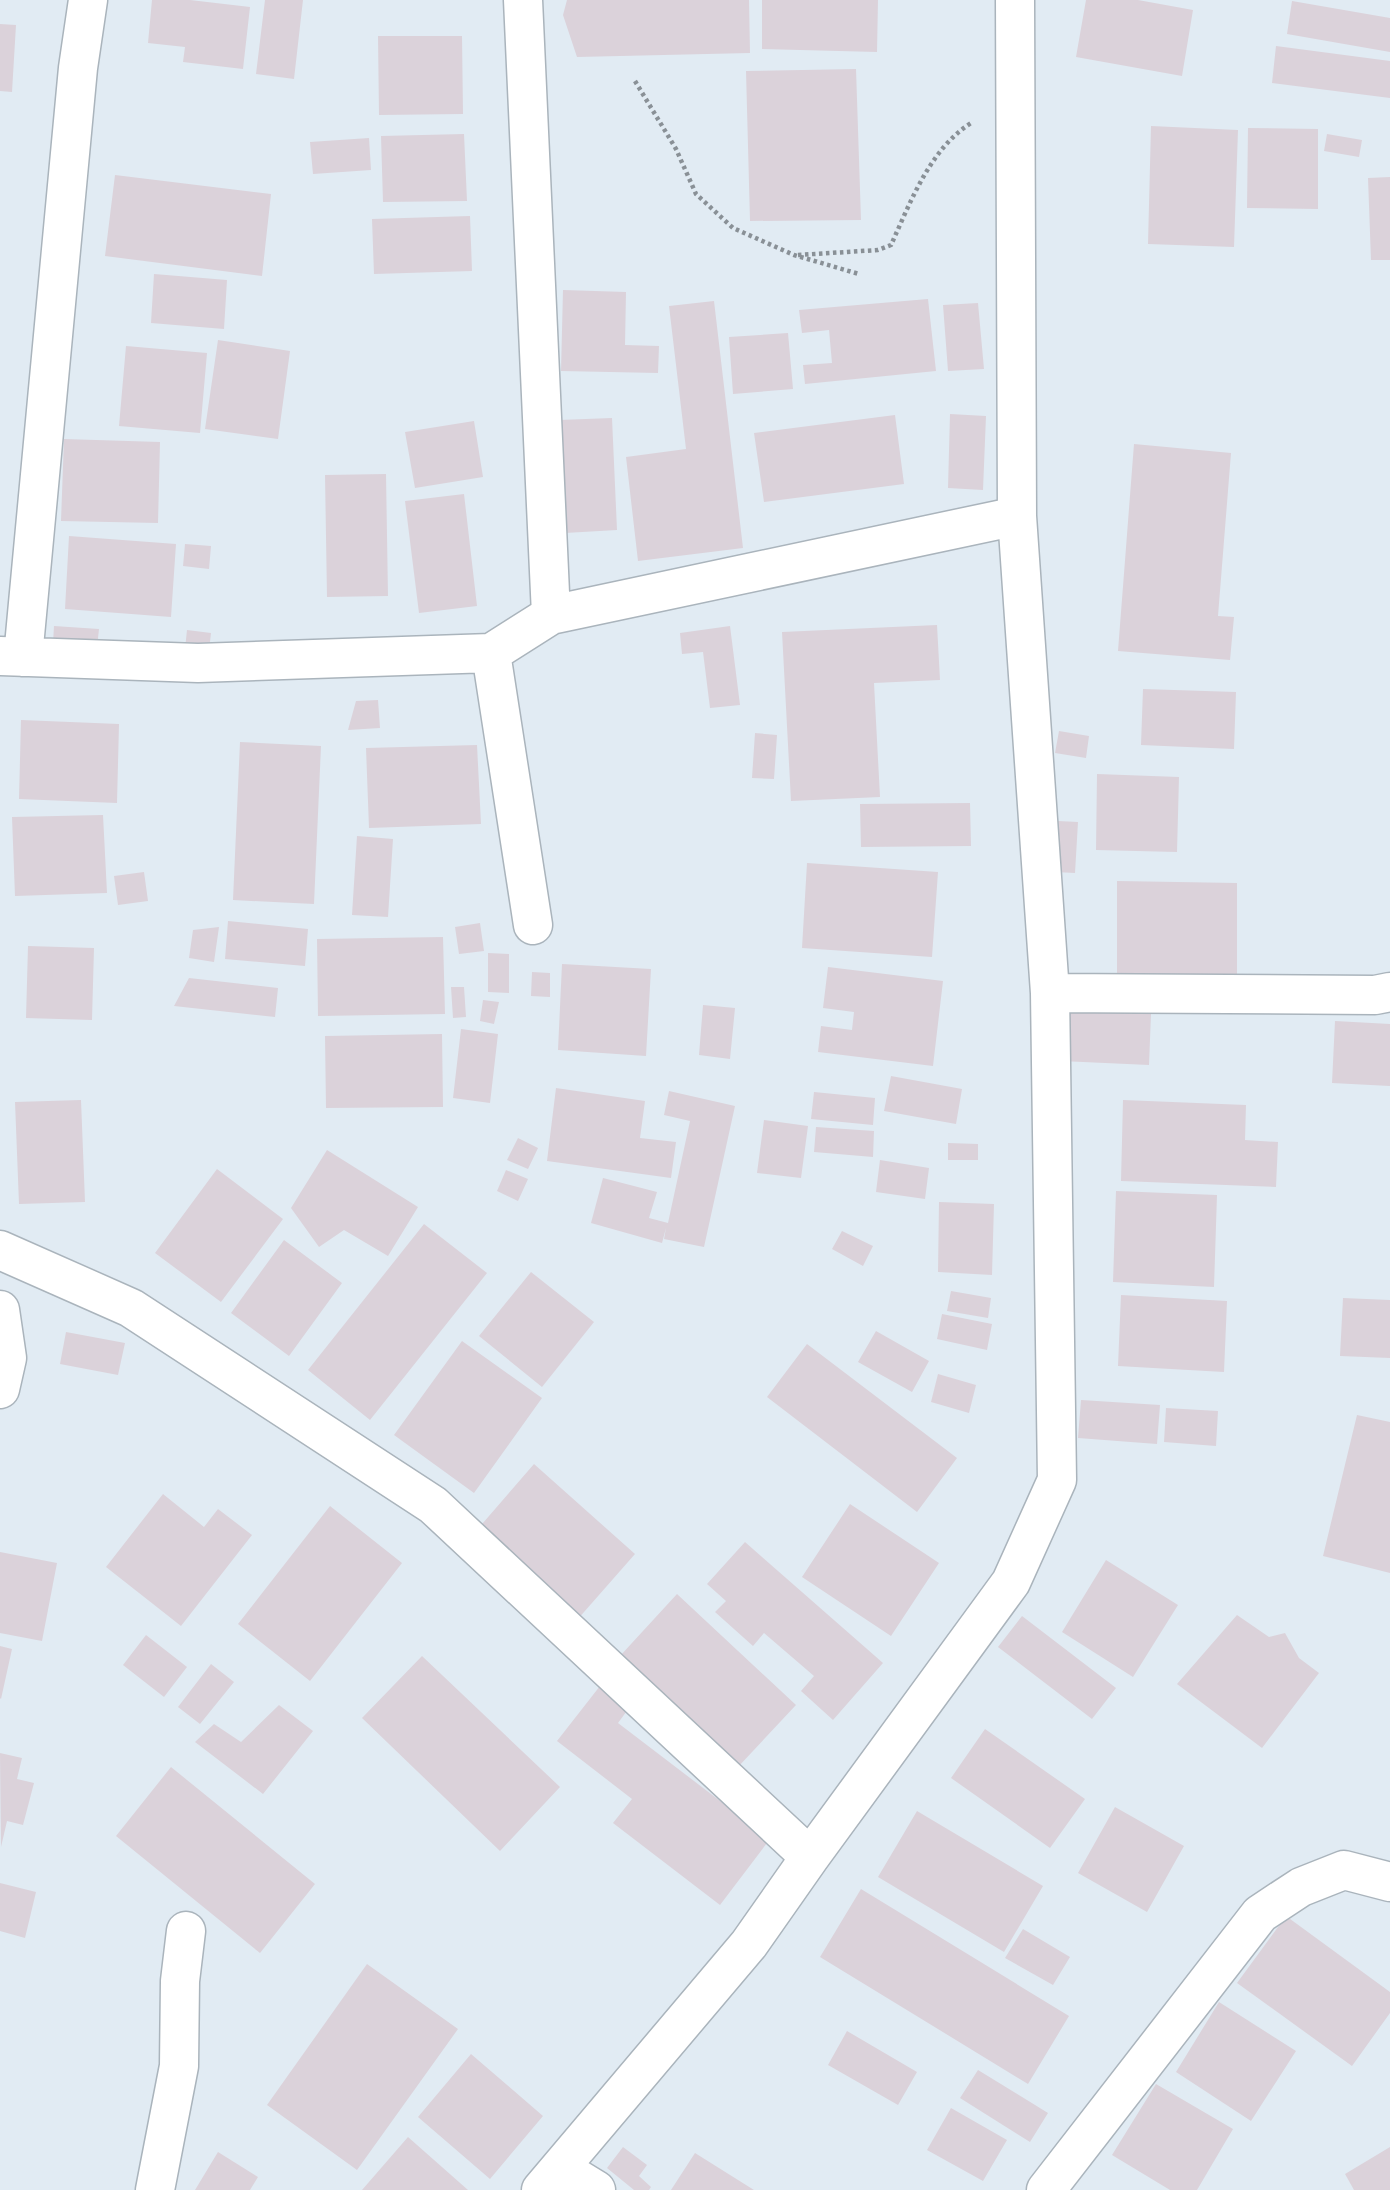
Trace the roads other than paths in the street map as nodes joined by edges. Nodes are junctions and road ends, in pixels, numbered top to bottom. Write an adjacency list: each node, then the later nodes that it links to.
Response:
1 (88, 0): 7 (street)
2 (523, 0): 5 (street)
3 (1015, 0): 4 (street)
4 (1017, 516): 5 (street); 10 (street)
5 (551, 615): 6 (street)
6 (491, 653): 7 (street); 8 (street)
7 (12, 657)
8 (533, 925)
9 (1390, 992): 10 (street)
10 (1050, 993): 14 (street)
11 (0, 1250): 14 (street)
12 (0, 1310): 13 (street)
13 (0, 1389)
14 (810, 1857): 17 (street)
15 (1390, 1882): 20 (street)
16 (186, 1931): 18 (street)
17 (550, 2179): 19 (street)
18 (155, 2190)
19 (596, 2190)
20 (1046, 2190)

